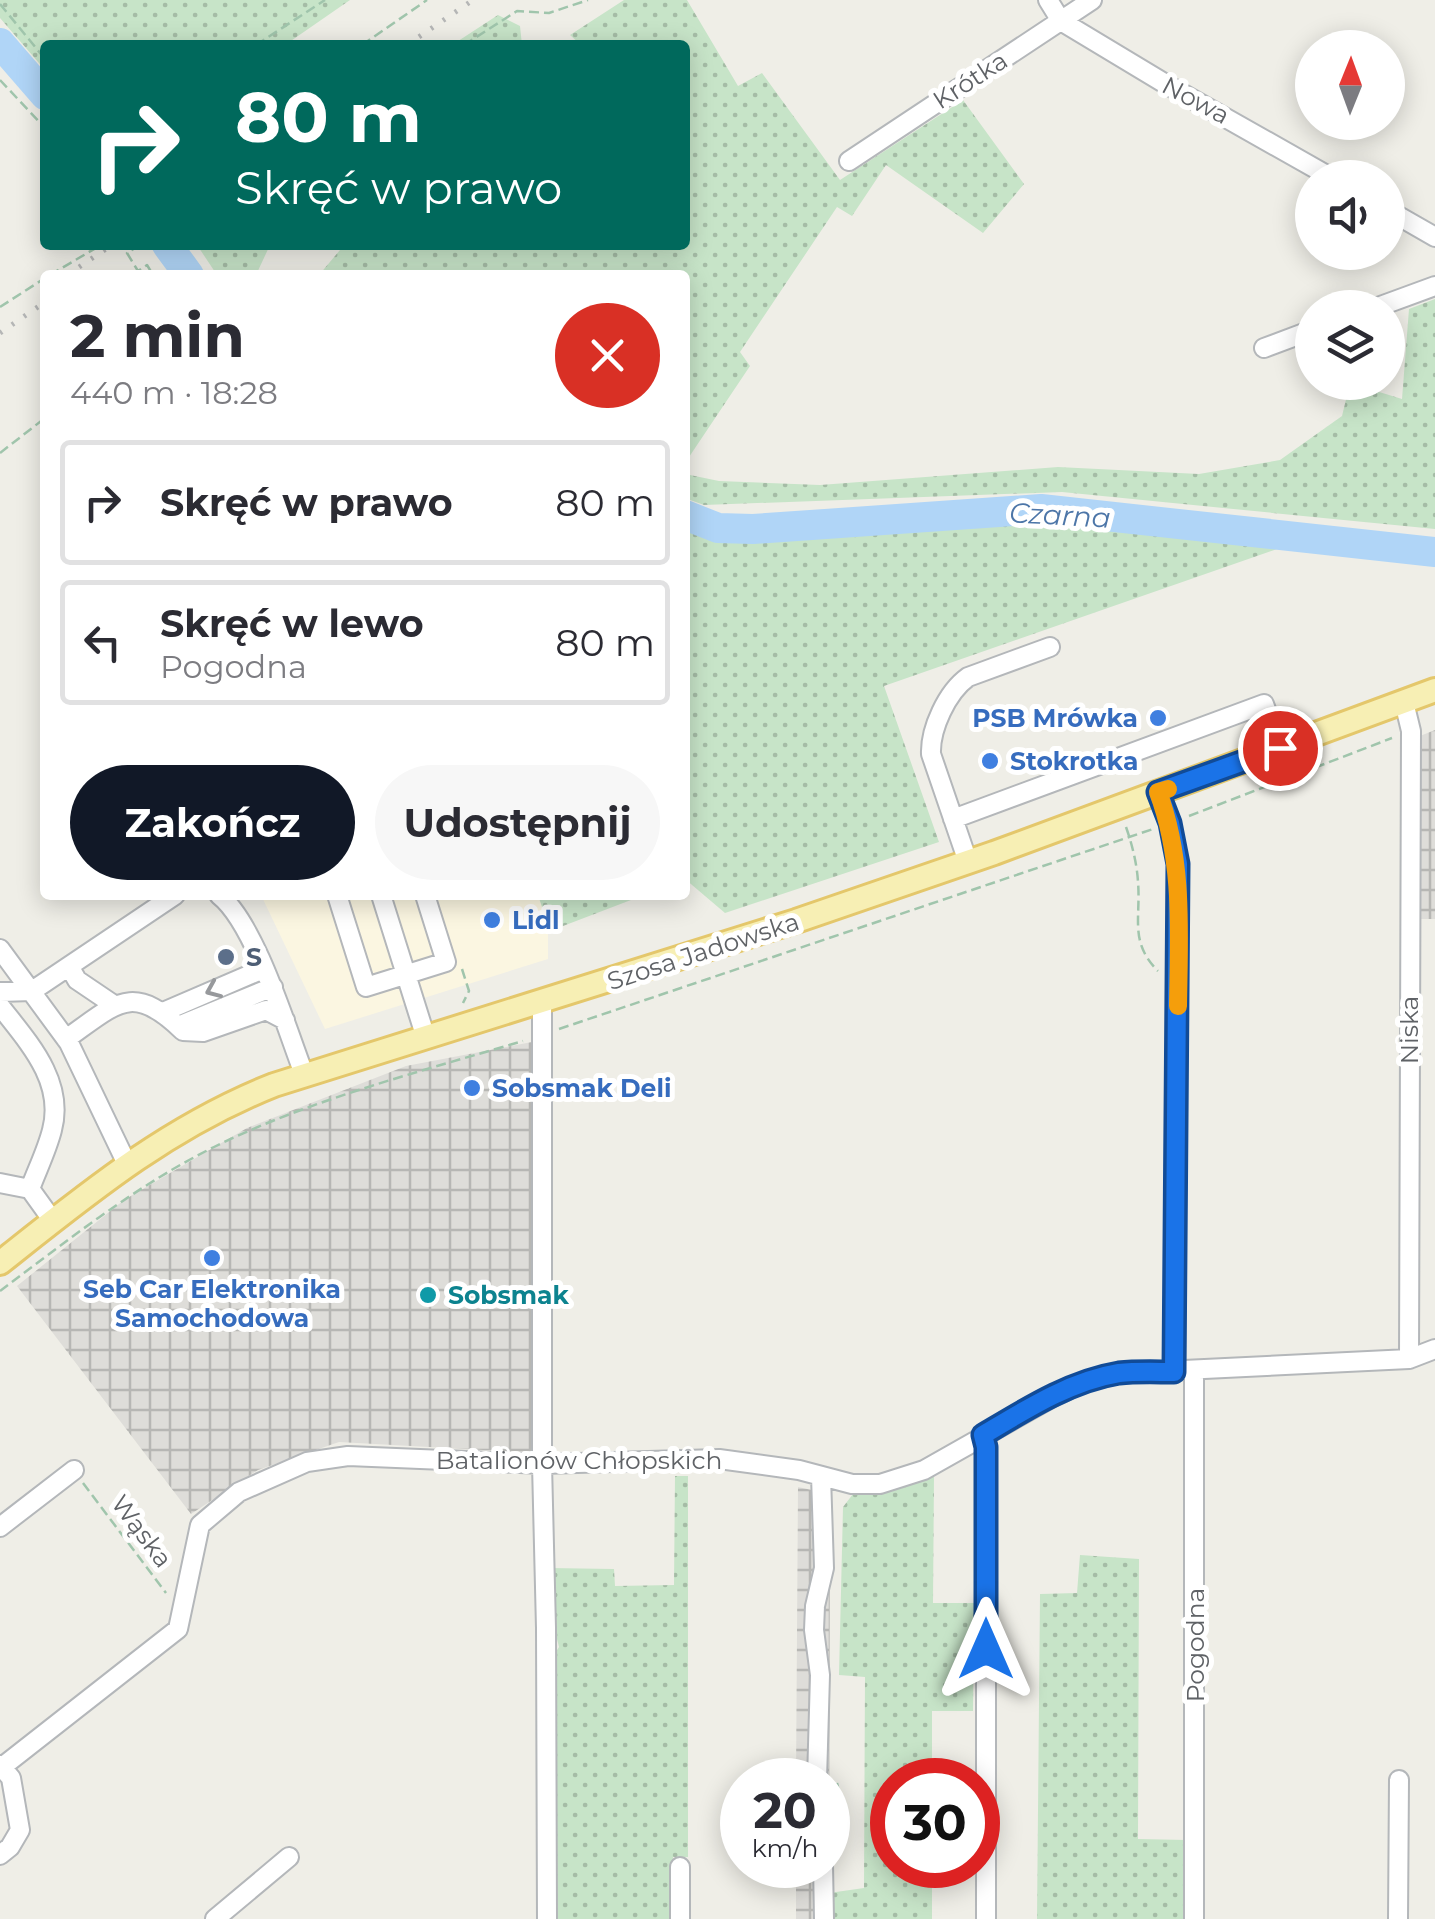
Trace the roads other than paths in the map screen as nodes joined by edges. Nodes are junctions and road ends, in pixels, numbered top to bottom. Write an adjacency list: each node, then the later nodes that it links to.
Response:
1 (1048, 0): 3 (street)
2 (1092, 0): 3 (street, Krótka)
3 (1062, 20): 4 (street, Nowa); 5 (street, Krótka)
4 (1300, 160)
5 (849, 162)
6 (1405, 220): 7 (street)
7 (1435, 237)
8 (1435, 286): 9 (street)
9 (1405, 297)
10 (1295, 336): 11 (street)
11 (1264, 348)
12 (1050, 647): 17 (street)
13 (1435, 690): 14 (main road, Szosa Jadowska)
14 (1404, 702): 15 (main road, Szosa Jadowska); 46 (street, Niska)
15 (1280, 748): 16 (main road, Szosa Jadowska); 17 (street)
16 (1158, 792): 18 (main road, Szosa Jadowska); 48 (street)
17 (953, 818): 18 (street)
18 (968, 862): 31 (main road, Szosa Jadowska)
19 (168, 900): 25 (street)
20 (225, 900): 26 (street)
21 (339, 900): 27 (street)
22 (383, 900): 27 (street)
23 (427, 900): 27 (street)
24 (0, 948): 29 (street)
25 (69, 966): 29 (street); 32 (street)
26 (263, 969): 28 (street); 34 (street, one-way to 34)
27 (406, 975): 37 (street)
28 (272, 987): 35 (street); 36 (street)
29 (32, 991): 30 (street); 38 (street)
30 (0, 992)
31 (542, 1002): 37 (main road, Szosa Jadowska); 50 (street)
32 (114, 1005): 34 (street); 38 (street)
33 (0, 1006): 42 (street)
34 (163, 1012): 36 (street)
35 (284, 1020): 36 (street); 39 (street)
36 (178, 1026)
37 (425, 1035): 39 (main road, Szosa Jadowska)
38 (66, 1040): 40 (street)
39 (304, 1074): 40 (main road, Szosa Jadowska)
40 (127, 1164): 43 (main road, Szosa Jadowska)
41 (0, 1183): 42 (street)
42 (30, 1189): 43 (street)
43 (53, 1221): 44 (main road, Szosa Jadowska)
44 (0, 1262)
45 (1435, 1349): 46 (street, Batalionów Chłopskich)
46 (1409, 1359): 47 (street, Batalionów Chłopskich)
47 (1194, 1371): 48 (street, Batalionów Chłopskich); 66 (street, Pogodna)
48 (1174, 1372): 49 (street, Batalionów Chłopskich)
49 (983, 1435): 52 (street, Batalionów Chłopskich); 65 (street)
50 (542, 1464): 52 (street, Batalionów Chłopskich); 55 (street, Batalionów Chłopskich); 62 (street)
51 (74, 1470): 53 (street)
52 (820, 1476): 54 (street)
53 (0, 1527)
54 (825, 1758)
55 (1, 1766): 57 (street)
56 (1399, 1780): 67 (street)
57 (0, 1855)
58 (289, 1857): 61 (street)
59 (680, 1867): 63 (street)
60 (823, 1888): 64 (street)
61 (216, 1919)
62 (547, 1919)
63 (680, 1919)
64 (824, 1919)
65 (986, 1919)
66 (1194, 1919)
67 (1398, 1919)

